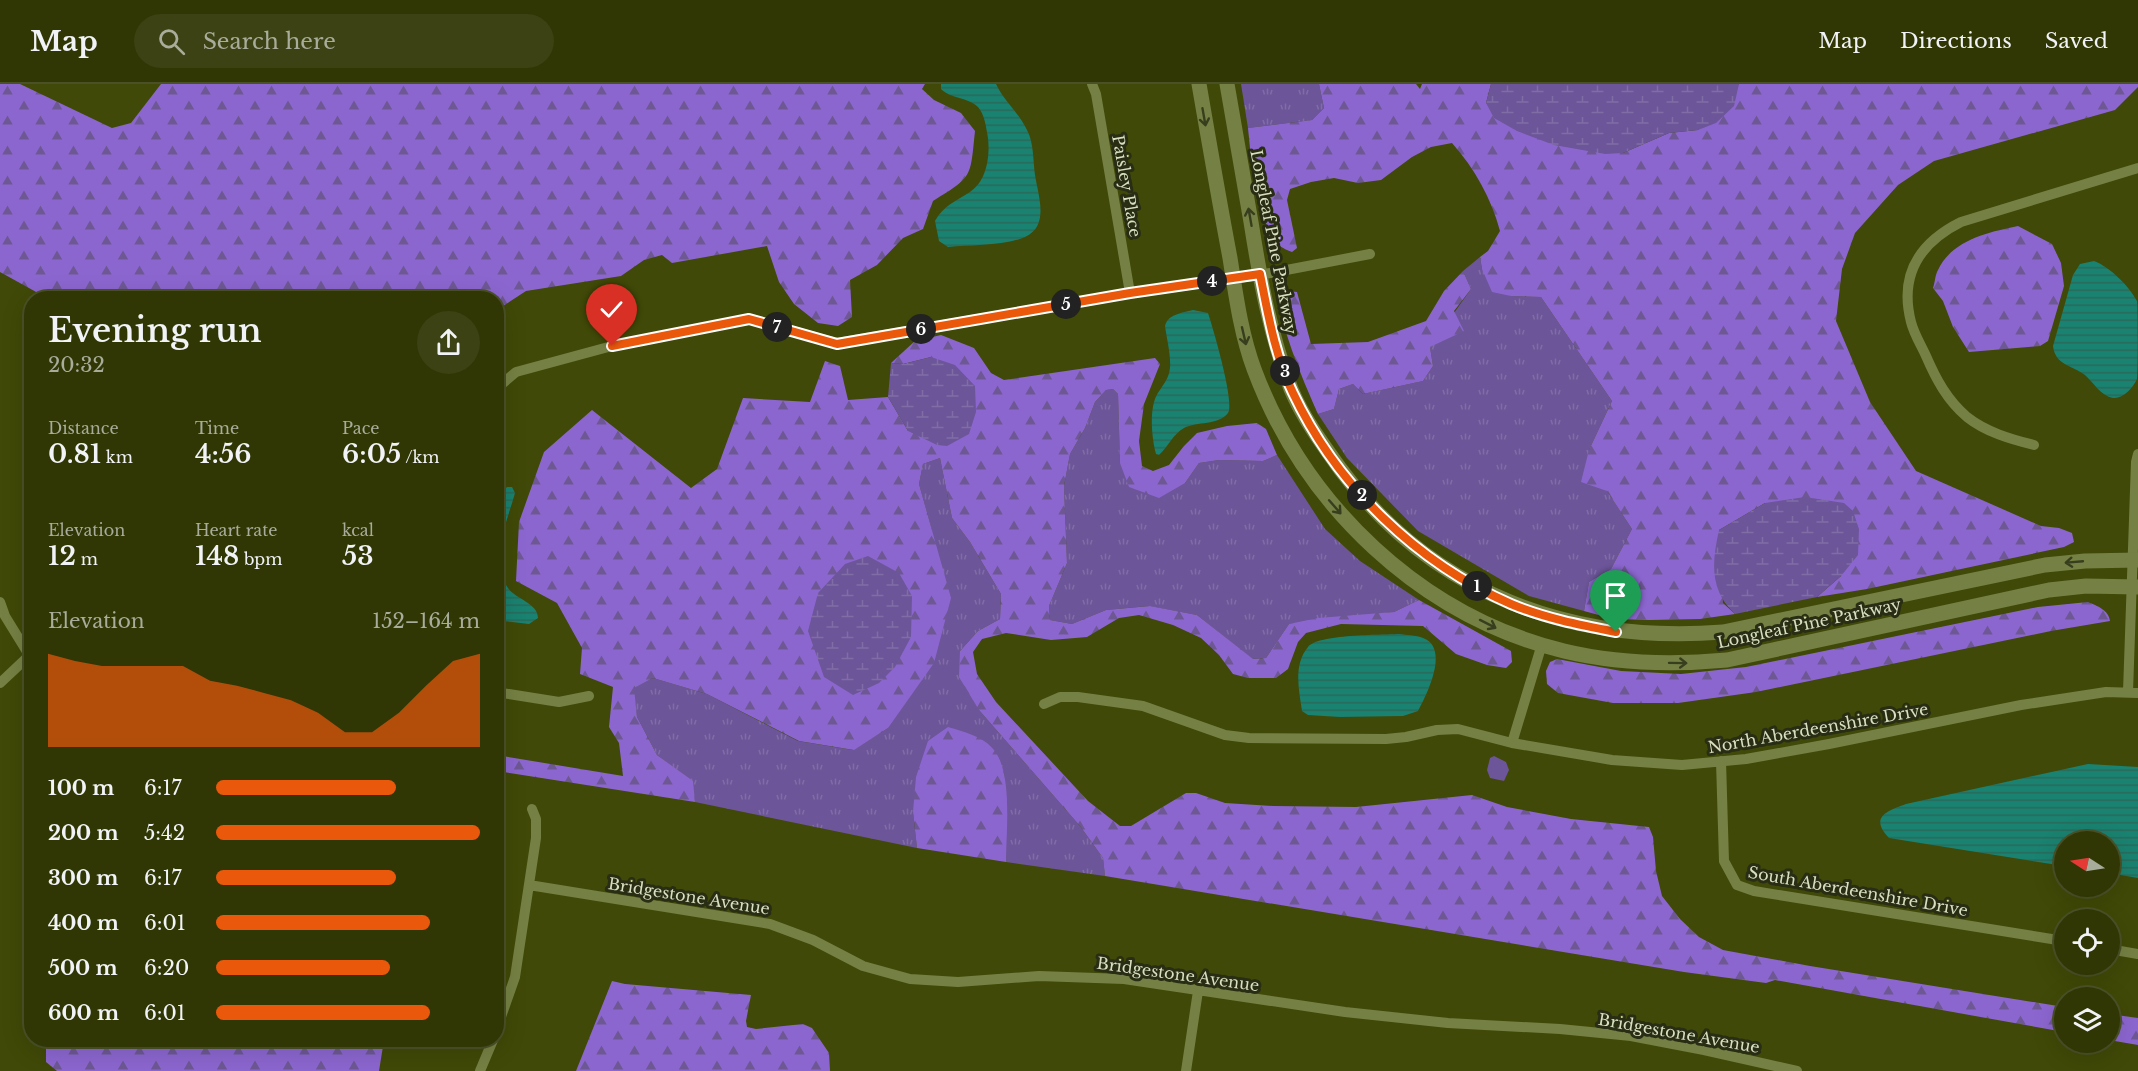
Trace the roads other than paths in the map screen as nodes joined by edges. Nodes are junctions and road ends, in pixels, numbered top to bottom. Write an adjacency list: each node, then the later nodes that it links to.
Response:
1 (1092, 84): 8 (street, Paisley Place)
2 (1198, 84): 7 (main road, Longleaf Pine Parkway, one-way to 7)
3 (1227, 84): 6 (main road, Longleaf Pine Parkway, one-way to 3)
4 (2138, 168): 10 (street)
5 (1370, 254): 6 (street)
6 (1260, 274): 7 (street); 12 (main road, Longleaf Pine Parkway, one-way to 6)
7 (1233, 279): 8 (street); 15 (main road, Longleaf Pine Parkway, one-way to 15)
8 (1130, 293): 9 (street)
9 (504, 382)
10 (2034, 445)
11 (2138, 454): 12 (street)
12 (2135, 560): 13 (street)
13 (2135, 586): 15 (main road, Longleaf Pine Parkway, one-way to 13); 20 (street)
14 (0, 602): 16 (street)
15 (1542, 644): 23 (street)
16 (24, 645)
17 (24, 660): 18 (street)
18 (0, 683)
19 (504, 693): 21 (street)
20 (2133, 693): 24 (street, North Aberdeenshire Drive)
21 (589, 696)
22 (1044, 704): 23 (street, North Aberdeenshire Drive)
23 (1512, 742): 24 (street, North Aberdeenshire Drive)
24 (1721, 761): 27 (street, South Aberdeenshire Drive)
25 (532, 809): 26 (street)
26 (529, 885): 30 (street, Bridgestone Avenue); 31 (street)
27 (2054, 940)
28 (2120, 951): 29 (street)
29 (2138, 954)
30 (1198, 991): 34 (street); 35 (street, Bridgestone Avenue)
31 (504, 1008)
32 (490, 1047): 33 (street)
33 (480, 1071)
34 (1186, 1071)
35 (1797, 1071)

